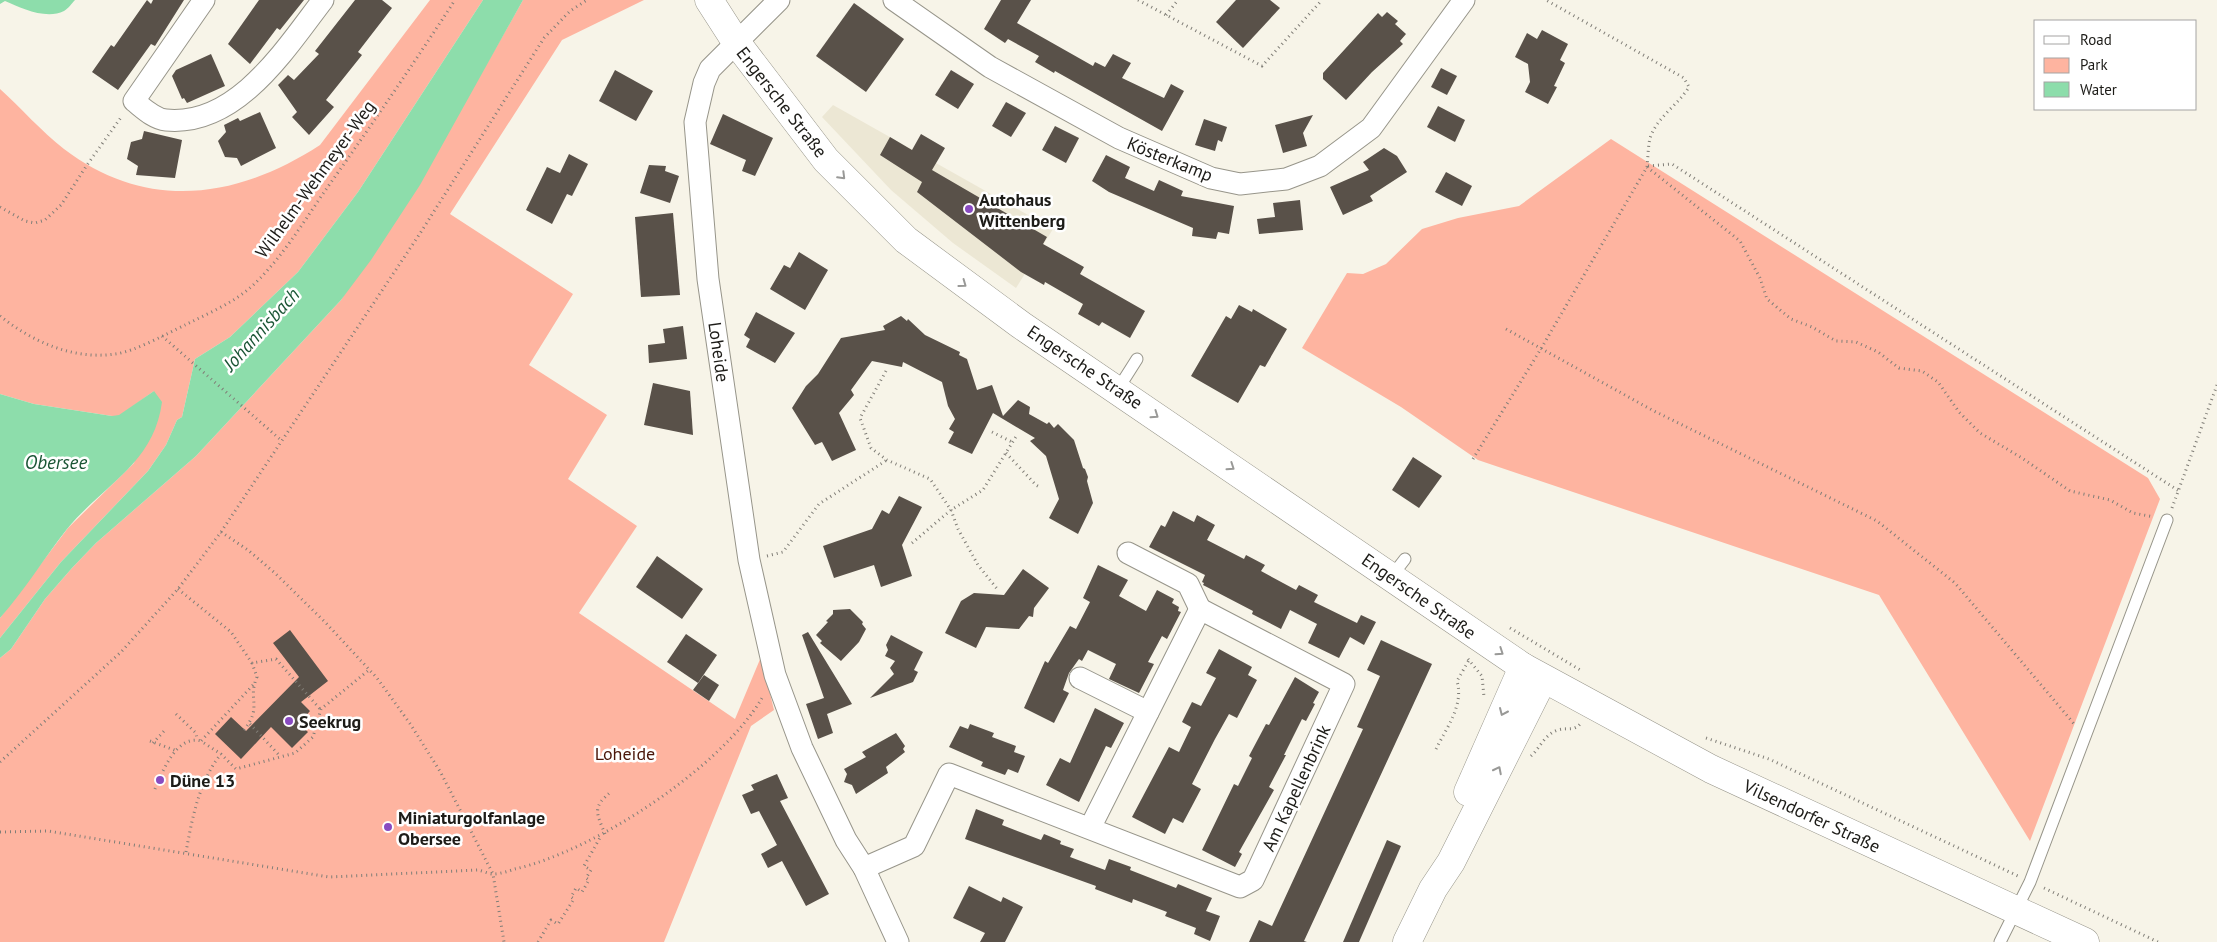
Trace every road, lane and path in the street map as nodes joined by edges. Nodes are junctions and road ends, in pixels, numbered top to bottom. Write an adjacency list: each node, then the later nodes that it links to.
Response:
1 (204, 0): 15 (street)
2 (323, 0): 15 (street)
3 (456, 0): 20 (path, Wilhelm-Wehmeyer-Weg)
4 (587, 0): 28 (path)
5 (709, 0): 14 (main road, Engersche Straße)
6 (779, 0): 14 (street, Loheide)
7 (894, 0): 11 (street, Kösterkamp)
8 (1138, 0): 13 (path)
9 (1178, 0): 13 (path)
10 (1322, 0): 13 (path)
11 (1464, 0)
12 (1546, 0): 16 (path)
13 (1166, 15)
14 (736, 42): 25 (main road, Engersche Straße, one-way to 25); 40 (street, Loheide)
15 (134, 101): 17 (path)
16 (1647, 167): 21 (path); 34 (path); 36 (path)
17 (0, 207)
18 (0, 316): 20 (path, Wilhelm-Wehmeyer-Weg)
19 (1506, 329): 21 (path)
20 (162, 336): 28 (path)
21 (1542, 347): 31 (path); 63 (path)
22 (1137, 359): 25 (lane)
23 (886, 371): 32 (path)
24 (2217, 385): 34 (path)
25 (1118, 389): 50 (main road, Engersche Straße, one-way to 50)
26 (992, 432): 29 (path)
27 (1017, 435): 29 (path)
28 (282, 441): 37 (path)
29 (1012, 442): 30 (path)
30 (1006, 453): 33 (path); 35 (path)
31 (1473, 459)
32 (886, 460): 35 (path); 40 (path)
33 (1041, 488)
34 (2179, 491): 36 (path)
35 (951, 510): 38 (path); 42 (path)
36 (2167, 520): 63 (lane)
37 (221, 532): 41 (path); 48 (path)
38 (912, 543)
39 (1128, 553): 43 (street)
40 (749, 560): 51 (street, Loheide)
41 (178, 589): 47 (path); 70 (path)
42 (998, 590)
43 (1200, 609): 57 (street); 74 (street, Am Kapellenbrink)
44 (1507, 626): 49 (path)
45 (1461, 654): 46 (path)
46 (1469, 660): 54 (path); 66 (path)
47 (252, 663): 53 (path); 56 (path)
48 (370, 670): 56 (path); 79 (path)
49 (1584, 672)
50 (1533, 674): 55 (main road, Vilsendorfer Straße); 85 (main road)
51 (775, 676): 76 (path); 78 (street, Loheide)
52 (1080, 678): 57 (street)
53 (254, 686): 59 (path); 65 (path)
54 (1482, 704)
55 (1590, 704): 71 (path); 81 (main road, Vilsendorfer Straße)
56 (320, 709): 69 (path)
57 (1148, 712): 74 (street)
58 (176, 714): 64 (path)
59 (250, 724): 61 (path); 69 (path)
60 (164, 730): 67 (path)
61 (244, 730)
62 (1698, 736): 80 (path)
63 (2085, 737): 80 (lane)
64 (196, 739): 65 (path); 67 (path)
65 (202, 740): 68 (path)
66 (1436, 749)
67 (176, 751): 72 (path)
68 (222, 754): 69 (path); 77 (path)
69 (280, 756)
70 (0, 762)
71 (1525, 762)
72 (155, 789)
73 (612, 791): 76 (path)
74 (1090, 828): 78 (street, Am Kapellenbrink)
75 (0, 832): 77 (path)
76 (603, 835): 79 (path); 83 (path)
77 (186, 852): 79 (path)
78 (864, 868): 84 (street, Loheide)
79 (493, 874): 82 (path)
80 (2030, 882): 81 (lane); 88 (path)
81 (2017, 910): 86 (lane); 87 (main road, Vilsendorfer Straße)
82 (504, 942)
83 (536, 942)
84 (898, 942)
85 (1408, 942)
86 (2000, 942)
87 (2085, 942)
88 (2158, 942)

